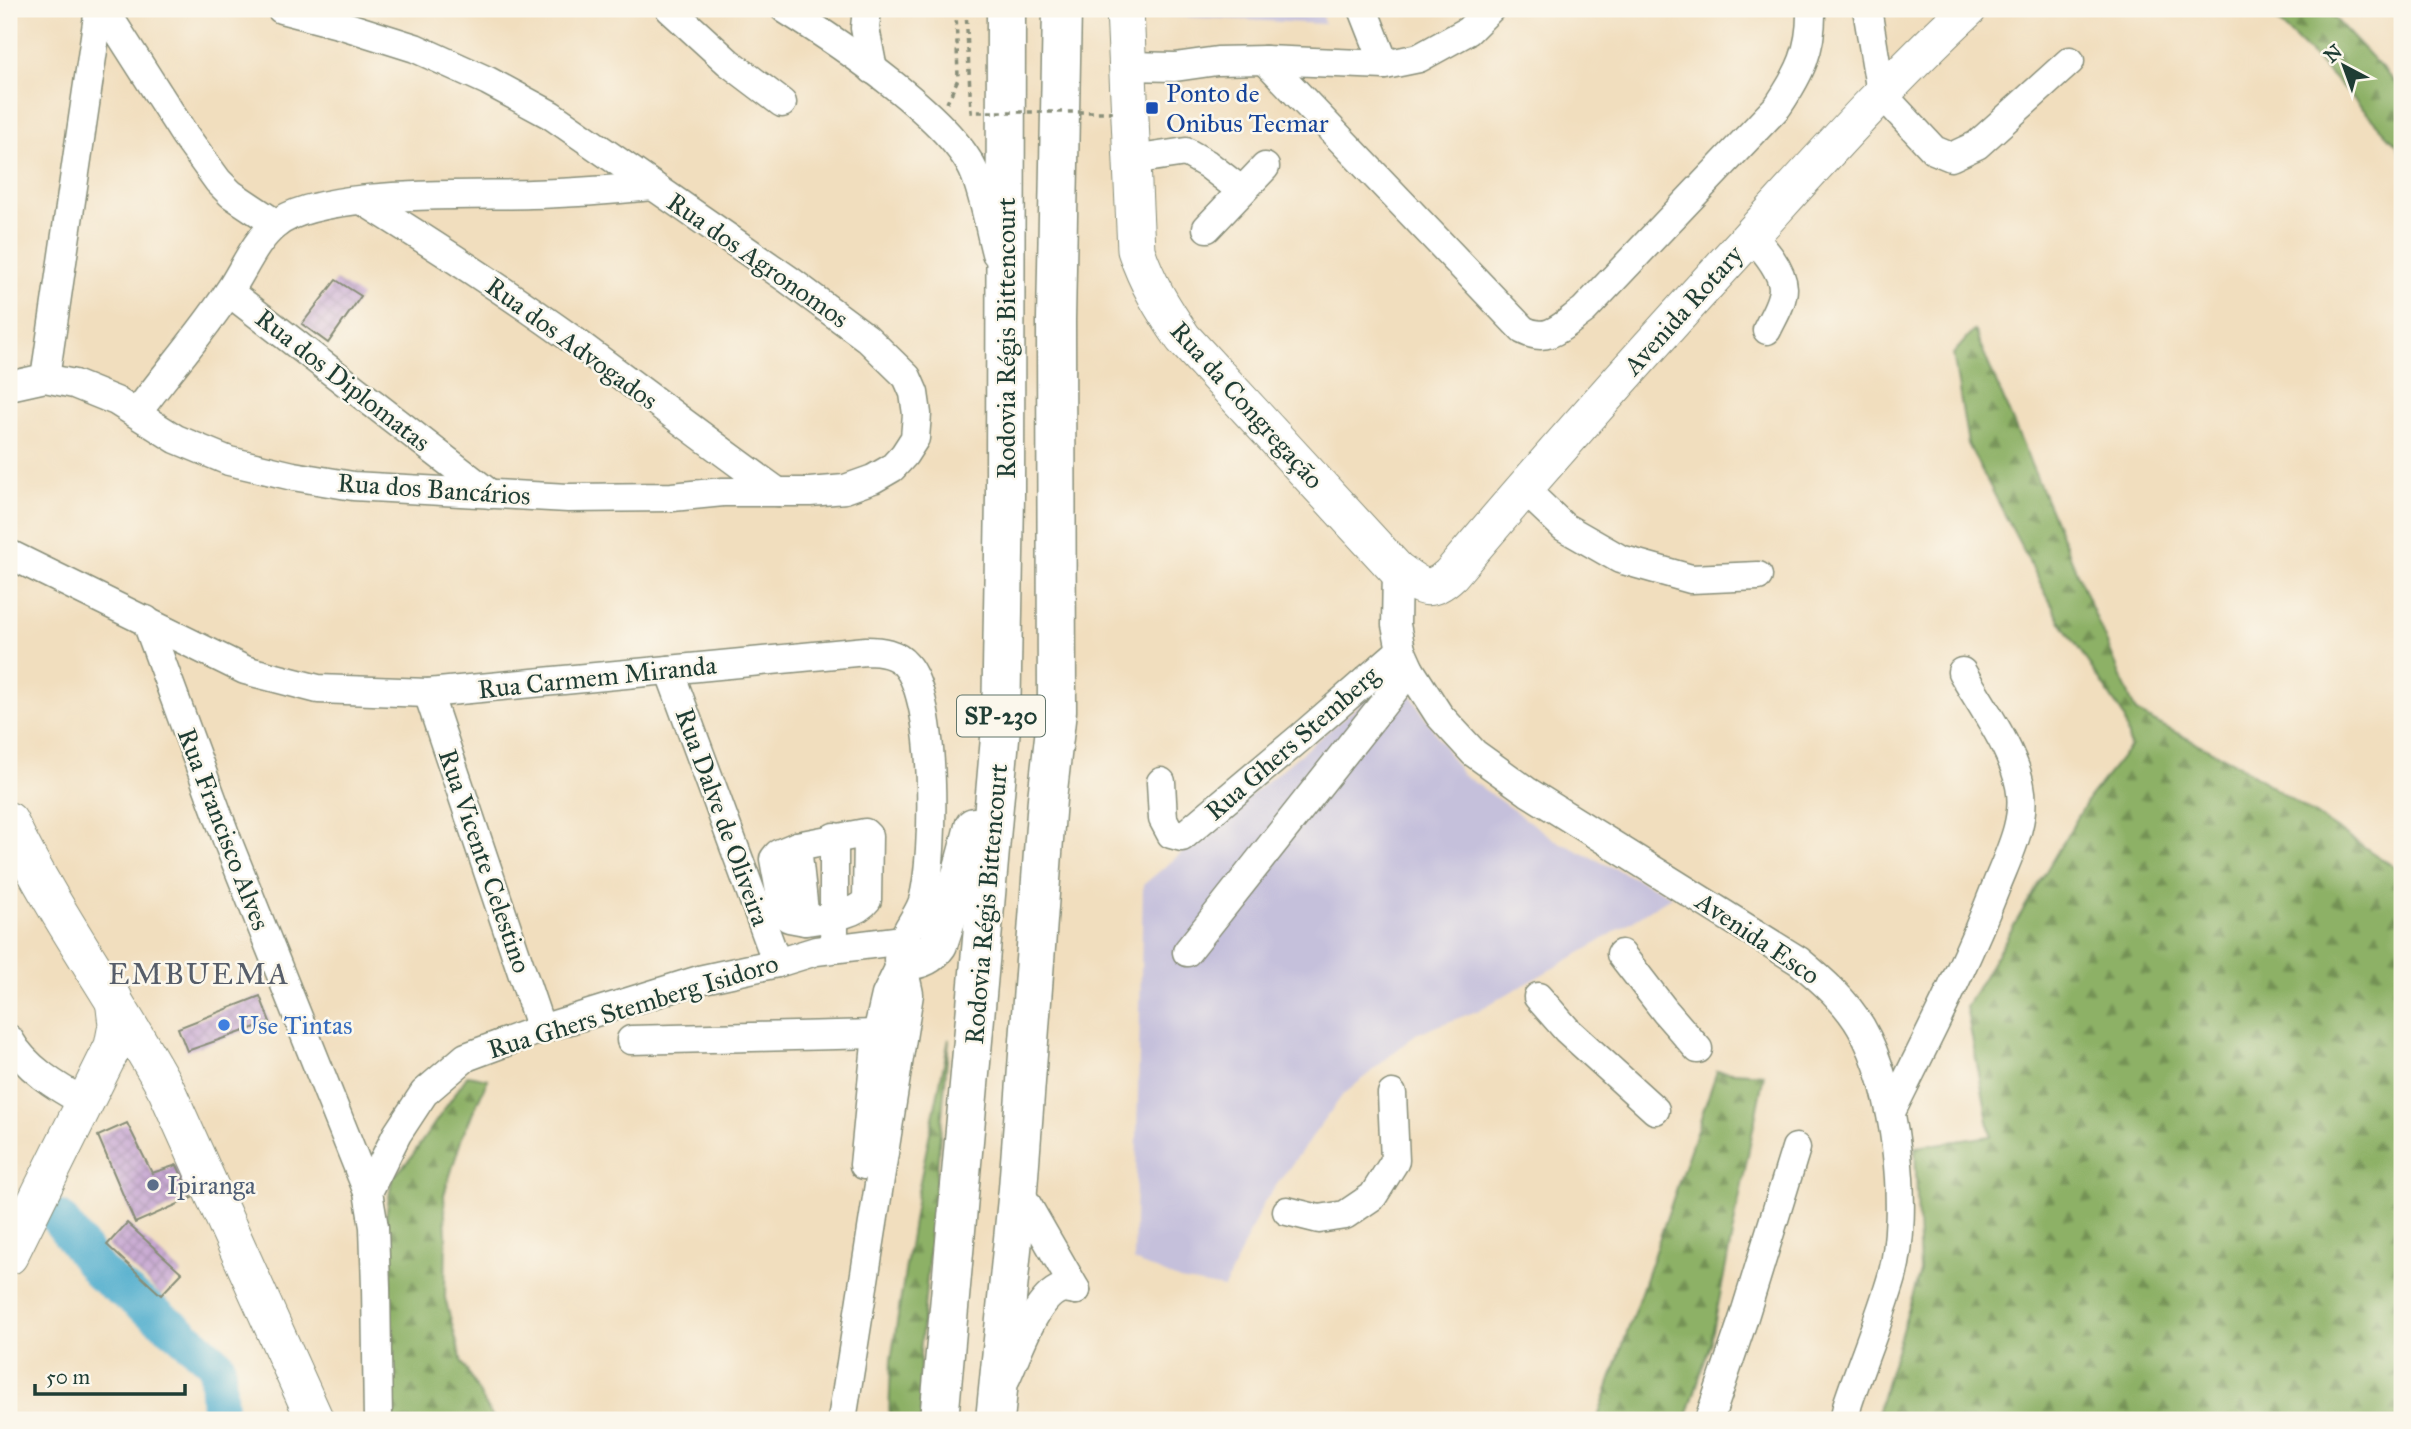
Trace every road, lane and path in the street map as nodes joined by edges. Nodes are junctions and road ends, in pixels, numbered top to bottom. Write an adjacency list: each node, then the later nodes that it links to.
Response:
1 (101, 9): 33 (street); 40 (street)
2 (281, 9): 18 (street)
3 (670, 9): 25 (street)
4 (785, 9): 23 (street)
5 (956, 9): 27 (path)
6 (967, 9): 26 (path, bridge)
7 (987, 9): 36 (highway)
8 (1006, 9): 38 (highway, Rodovia Régis Bittencourt / SP-230)
9 (1032, 9): 47 (highway)
10 (1062, 9): 78 (highway, Rodovia Régis Bittencourt / SP-230)
11 (1125, 9): 22 (main road, Rua da Congregação)
12 (1363, 9): 21 (street)
13 (1490, 9): 21 (street)
14 (1811, 9): 19 (street)
15 (1867, 9): 24 (street)
16 (1968, 9): 24 (main road, Avenida Rotary)
17 (863, 15): 23 (street)
18 (345, 17): 30 (street)
19 (1265, 60): 21 (street); 22 (street)
20 (2070, 61): 24 (street)
21 (1385, 65)
22 (1128, 66): 28 (main road, Rua da Congregação)
23 (873, 70): 27 (street)
24 (1881, 93): 35 (main road, Avenida Rotary)
25 (782, 103)
26 (1113, 112)
27 (937, 124): 36 (street)
28 (1132, 160): 31 (street); 49 (main road, Rua da Congregação)
29 (1265, 167): 31 (street)
30 (653, 186): 32 (street, Rua dos Agronomos); 44 (street, Rua dos Agronomos)
31 (1242, 191): 34 (street)
32 (362, 200): 33 (street, Rua dos Agronomos); 45 (street, Rua dos Advogados)
33 (275, 224): 37 (street)
34 (1206, 228)
35 (1751, 235): 39 (street); 43 (main road, Avenida Rotary)
36 (996, 253): 38 (highway)
37 (229, 292): 42 (street); 46 (street, Rua dos Diplomatas)
38 (1006, 321): 47 (highway, Rodovia Régis Bittencourt / SP-230)
39 (1767, 330)
40 (45, 378): 41 (street, Rua dos Bancários); 42 (street, Rua dos Bancários)
41 (9, 386)
42 (137, 413): 46 (street, Rua dos Bancários)
43 (1523, 488): 49 (main road, Avenida Rotary); 50 (street)
44 (845, 489): 45 (street, Rua dos Bancários)
45 (778, 492): 46 (street, Rua dos Bancários)
46 (490, 494)
47 (1005, 496): 56 (highway, Rodovia Régis Bittencourt / SP-230)
48 (9, 554): 51 (street, Rua Carmem Miranda)
49 (1397, 570): 52 (street, Avenida Esco)
50 (1758, 576)
51 (145, 620): 55 (street, Rua Carmem Miranda); 79 (street, Rua Francisco Alves)
52 (1406, 660): 57 (street, Rua Ghers Stemberg); 62 (street); 76 (street, Avenida Esco)
53 (669, 670): 55 (street, Rua Carmem Miranda); 61 (street, Rua Carmem Miranda); 64 (street, Rua Dalve de Oliveira)
54 (1962, 672): 76 (street)
55 (428, 693): 67 (street, Rua Vicente Celestino)
56 (1001, 727): 61 (highway); 87 (highway, Rodovia Régis Bittencourt / SP-230)
57 (1161, 782)
58 (9, 821): 66 (main road)
59 (834, 916): 59 (street); 60 (street)
60 (835, 948): 61 (street, Rua Ghers Stemberg Isidoro); 64 (street, Rua Ghers Stemberg Isidoro)
61 (903, 950): 68 (street, Rua Carmem Miranda); 80 (street)
62 (1187, 951)
63 (1621, 954): 71 (street)
64 (777, 963): 67 (street, Rua Ghers Stemberg Isidoro)
65 (1538, 997): 75 (street)
66 (114, 999): 73 (main road); 74 (main road)
67 (541, 1029): 79 (street, Rua Ghers Stemberg Isidoro)
68 (877, 1034): 70 (street); 80 (street, Rua Carmem Miranda)
69 (9, 1039): 73 (street)
70 (631, 1040)
71 (1698, 1049)
72 (1392, 1094): 81 (street)
73 (90, 1095): 74 (main road); 82 (main road)
74 (169, 1095): 84 (main road)
75 (1655, 1110)
76 (1891, 1112): 89 (street, Avenida Esco)
77 (1796, 1148): 88 (street)
78 (1018, 1189): 83 (highway, Rodovia Régis Bittencourt / SP-230); 83 (street)
79 (369, 1192): 85 (street)
80 (877, 1196): 86 (street)
81 (1287, 1211)
82 (13, 1237)
83 (997, 1407)
84 (315, 1420)
85 (379, 1420)
86 (842, 1420)
87 (939, 1420)
88 (1709, 1420)
89 (1844, 1420)

